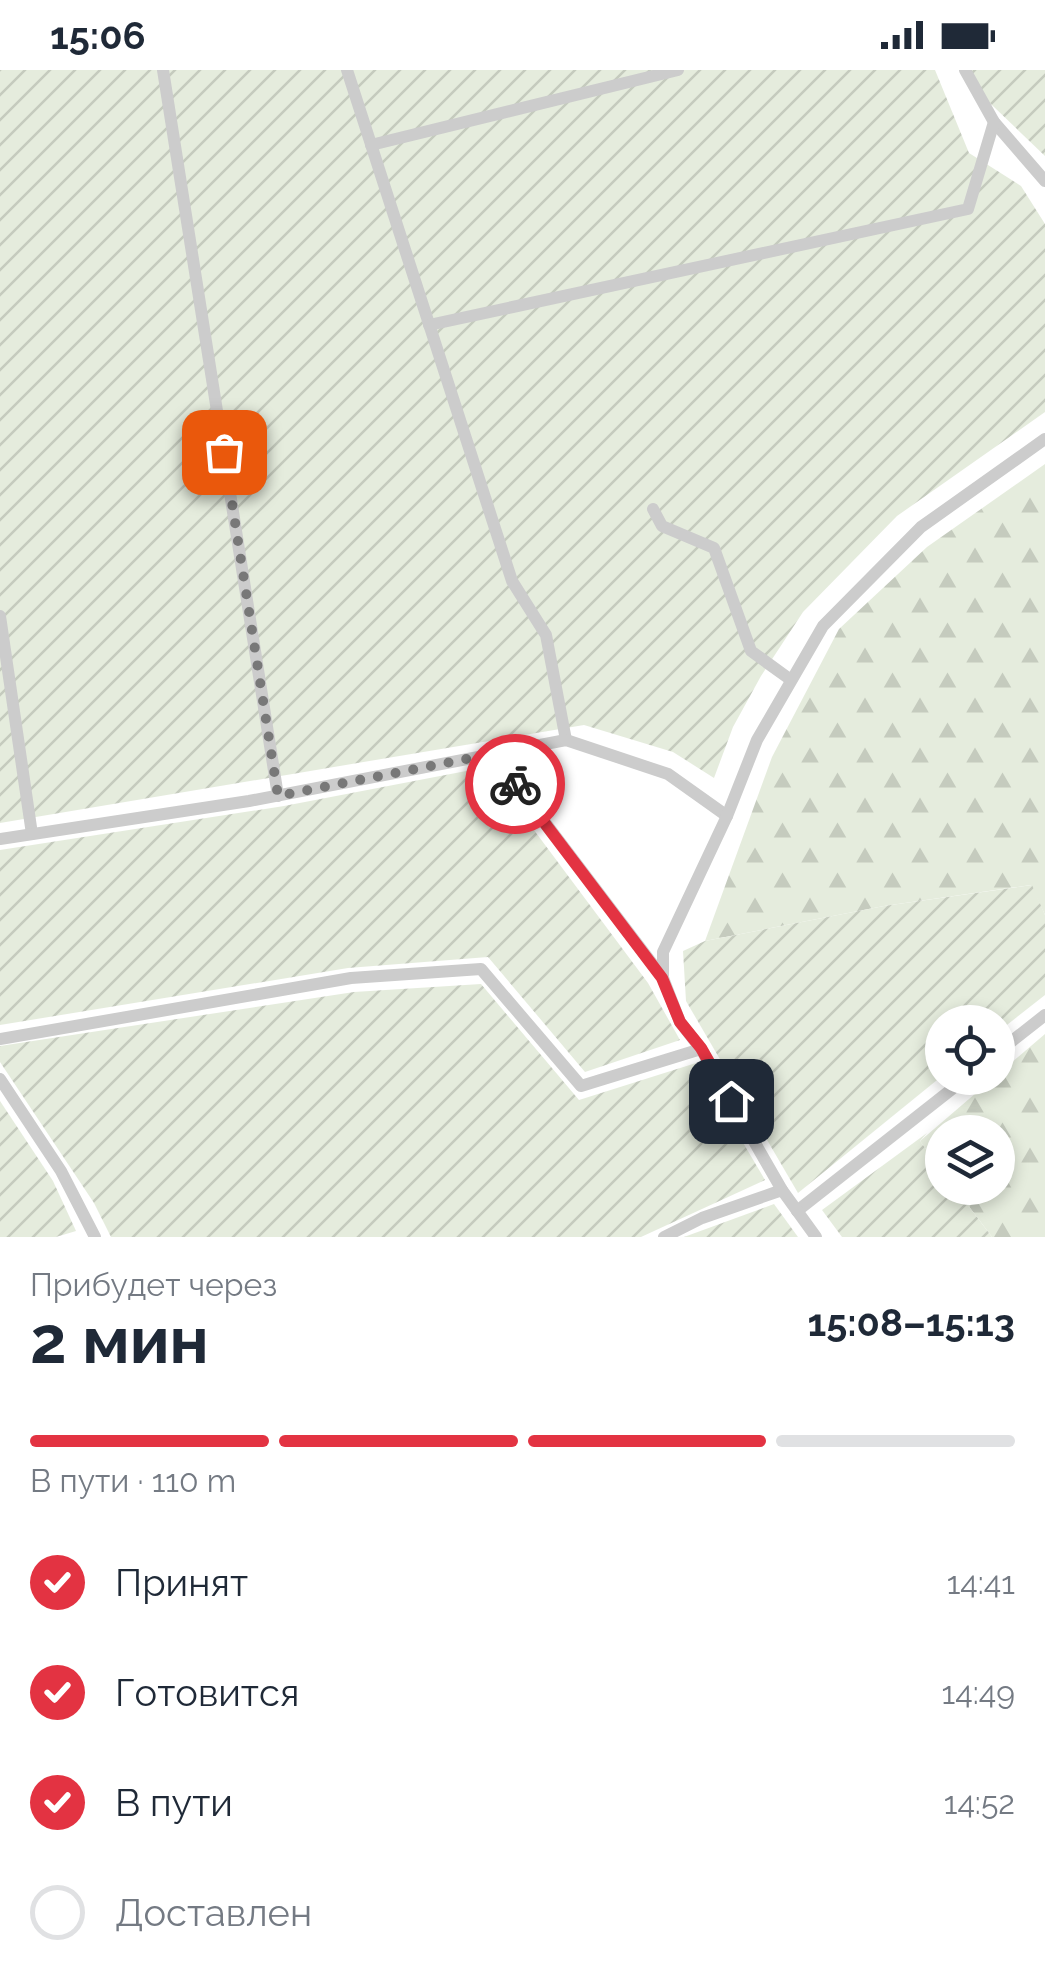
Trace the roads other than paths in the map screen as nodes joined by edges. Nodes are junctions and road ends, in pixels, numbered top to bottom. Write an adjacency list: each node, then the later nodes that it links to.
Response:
1 (164, 70): 15 (lane)
2 (347, 70): 6 (lane)
3 (678, 70): 6 (lane)
4 (965, 70): 5 (lane)
5 (994, 122): 7 (lane); 8 (lane)
6 (371, 145): 8 (lane)
7 (1045, 181)
8 (429, 324): 13 (lane)
9 (1045, 439): 12 (lane)
10 (653, 509): 12 (lane)
11 (0, 616): 17 (lane)
12 (791, 680): 16 (lane)
13 (566, 740): 14 (lane); 16 (lane)
14 (492, 754): 15 (lane); 19 (lane)
15 (278, 796): 17 (lane)
16 (727, 816): 19 (lane)
17 (32, 834): 18 (lane)
18 (0, 838)
19 (662, 978): 23 (lane)
20 (1045, 1015): 22 (lane)
21 (0, 1039): 23 (lane)
22 (1015, 1039)
23 (701, 1048): 26 (lane)
24 (0, 1079): 28 (lane)
25 (944, 1095): 27 (lane)
26 (782, 1190): 27 (lane); 29 (lane)
27 (797, 1211): 30 (lane)
28 (94, 1237)
29 (664, 1237)
30 (816, 1237)

